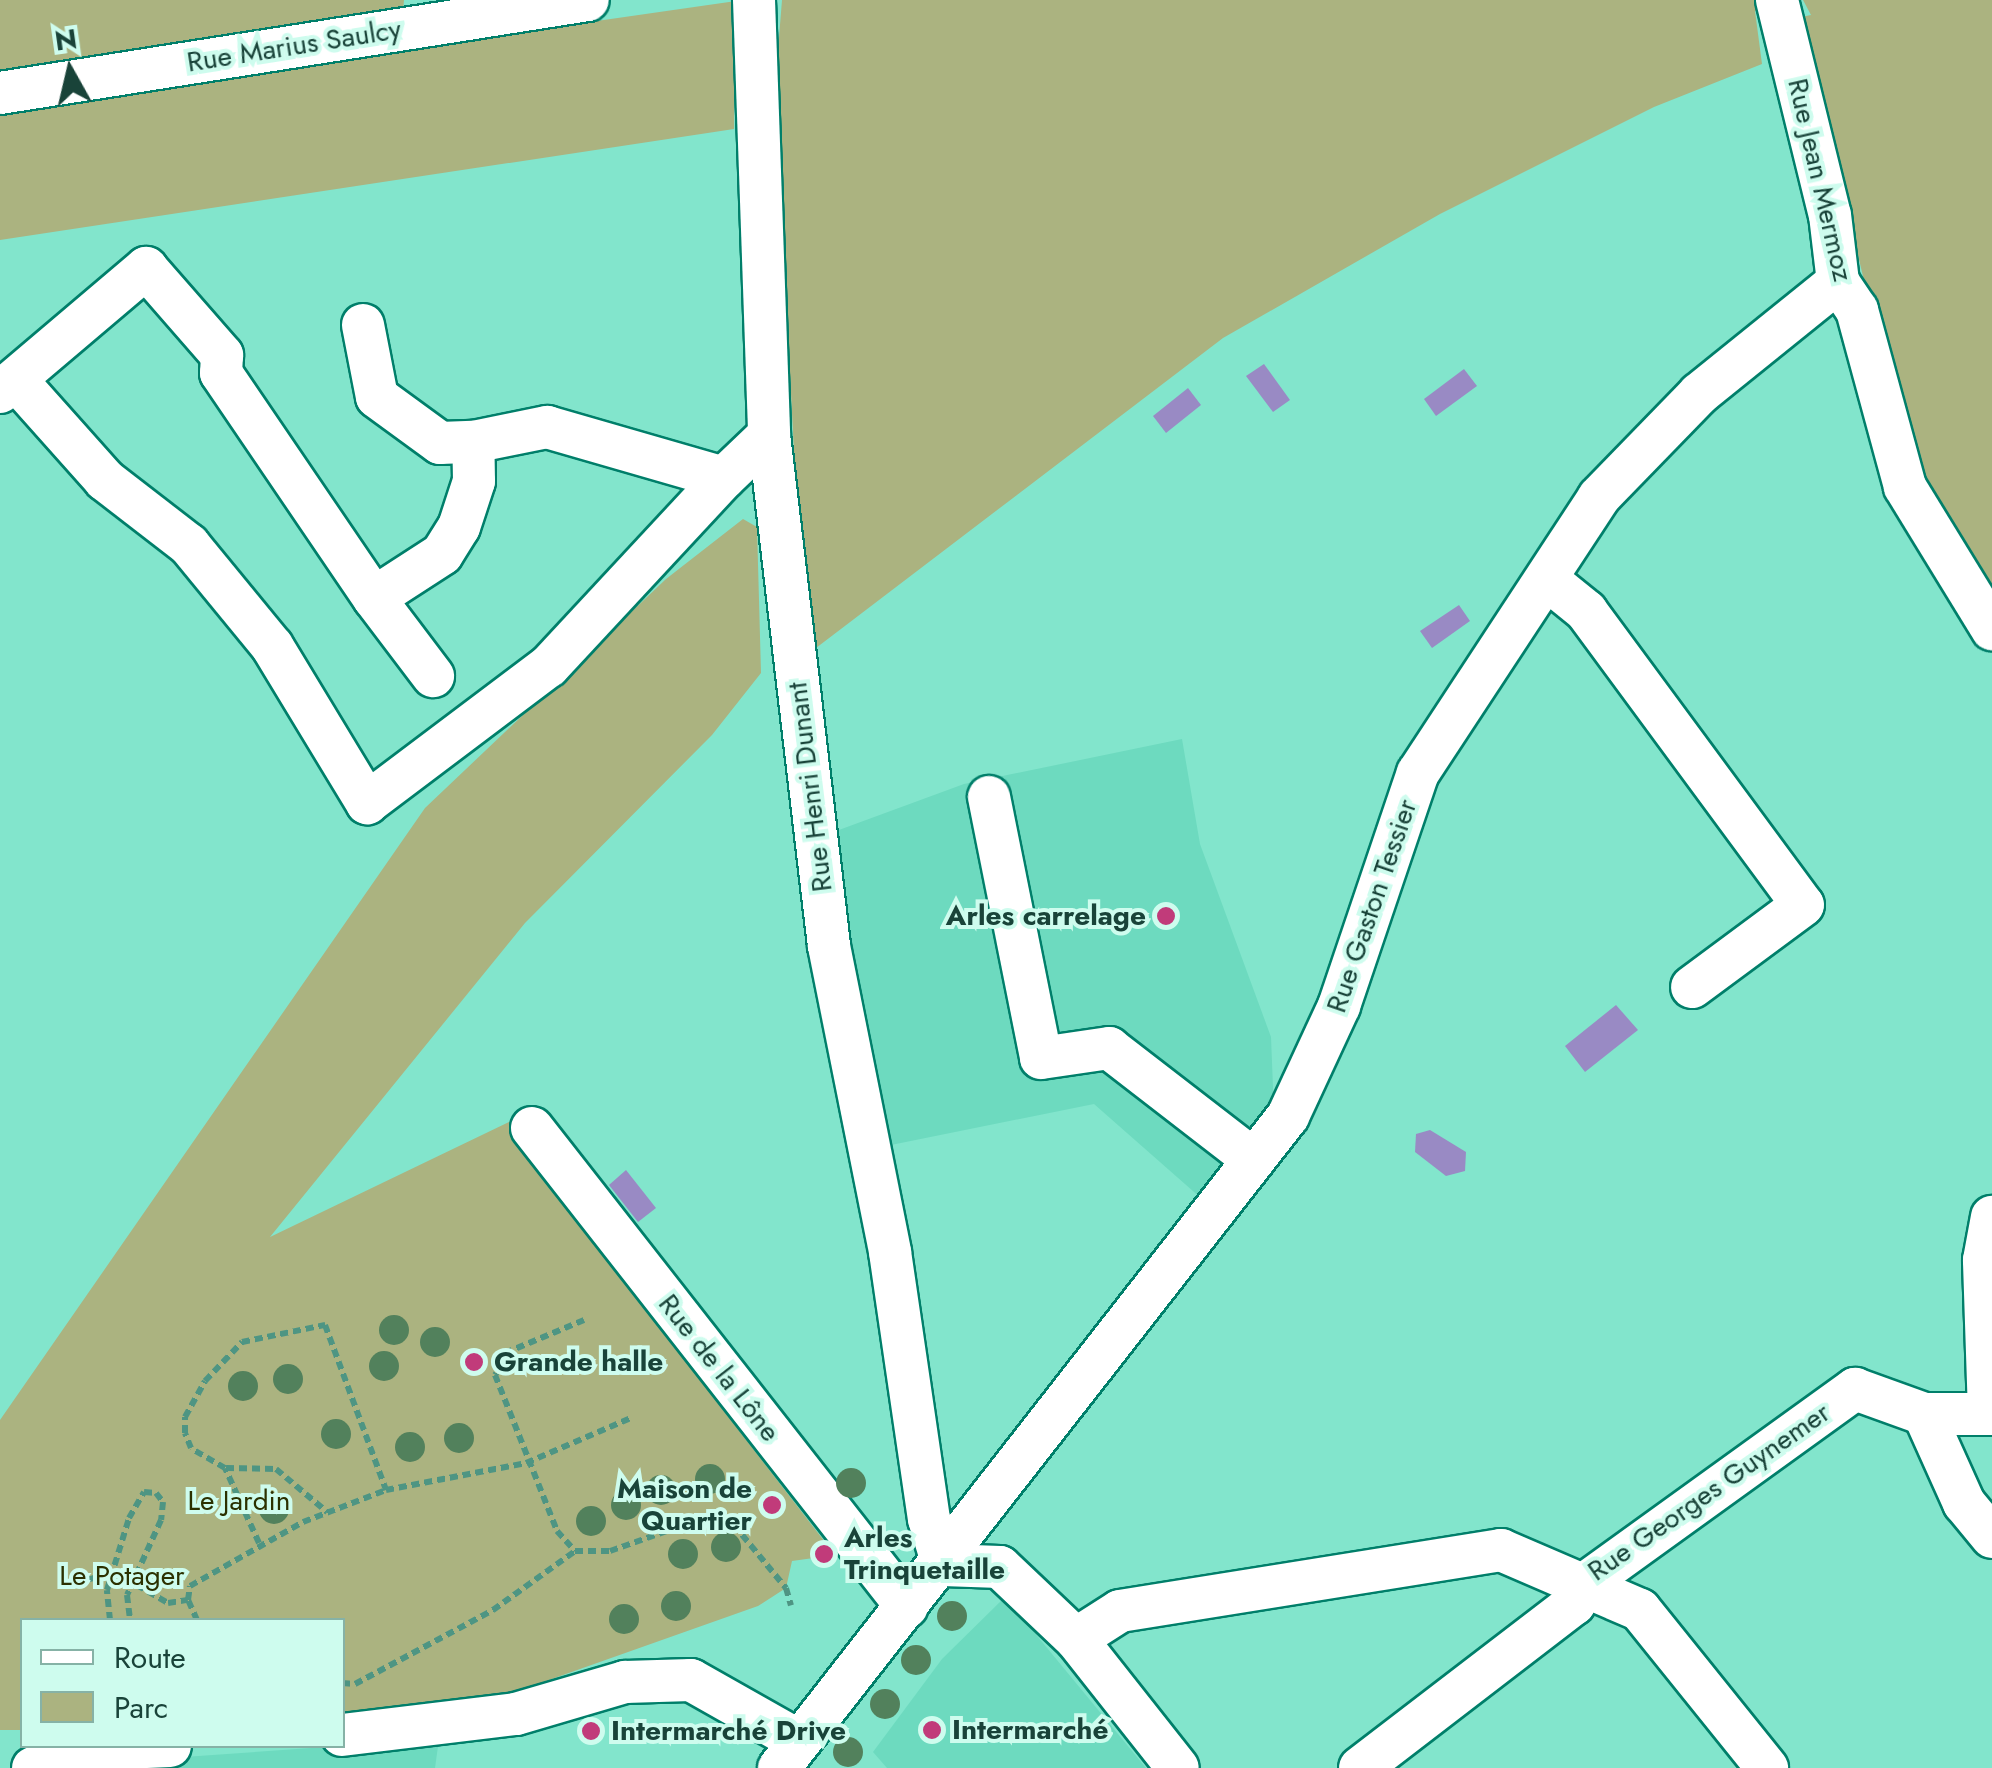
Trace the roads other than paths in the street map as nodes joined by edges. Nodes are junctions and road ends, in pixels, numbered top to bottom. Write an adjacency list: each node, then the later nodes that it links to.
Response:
1 (588, 0): 4 (street, Rue Marius Saulcy)
2 (754, 0): 8 (street, Rue Henri Dunant)
3 (1777, 0): 5 (street, Rue Jean Mermoz)
4 (0, 93)
5 (1838, 282): 11 (street, Rue Gaston Tessier); 13 (street, Rue Jean Mermoz)
6 (364, 324): 9 (street)
7 (8, 386): 10 (street); 12 (street)
8 (769, 434): 10 (street); 23 (street, Rue Henri Dunant)
9 (473, 442): 10 (street); 12 (street)
10 (724, 478)
11 (1549, 581): 16 (street); 18 (street, Rue Gaston Tessier)
12 (374, 598): 14 (street)
13 (1992, 629)
14 (433, 676)
15 (988, 796): 18 (street)
16 (1692, 986)
17 (532, 1128): 25 (street, Rue de la Lône)
18 (1254, 1160): 23 (street, Rue Gaston Tessier)
19 (1992, 1217): 20 (street)
20 (1990, 1413): 21 (street, Rue Georges Guynemer)
21 (1924, 1414): 22 (street); 24 (street, Rue Georges Guynemer)
22 (1992, 1536)
23 (942, 1565): 25 (street, Rue Gaston Tessier); 26 (street)
24 (1586, 1584): 26 (street, Rue Georges Guynemer); 32 (street); 33 (street)
25 (907, 1607): 29 (street, Rue Gaston Tessier)
26 (1076, 1639): 31 (street)
27 (345, 1735): 29 (street)
28 (122, 1748): 30 (street)
29 (788, 1754)
30 (33, 1768)
31 (1178, 1768)
32 (1360, 1768)
33 (1767, 1768)

